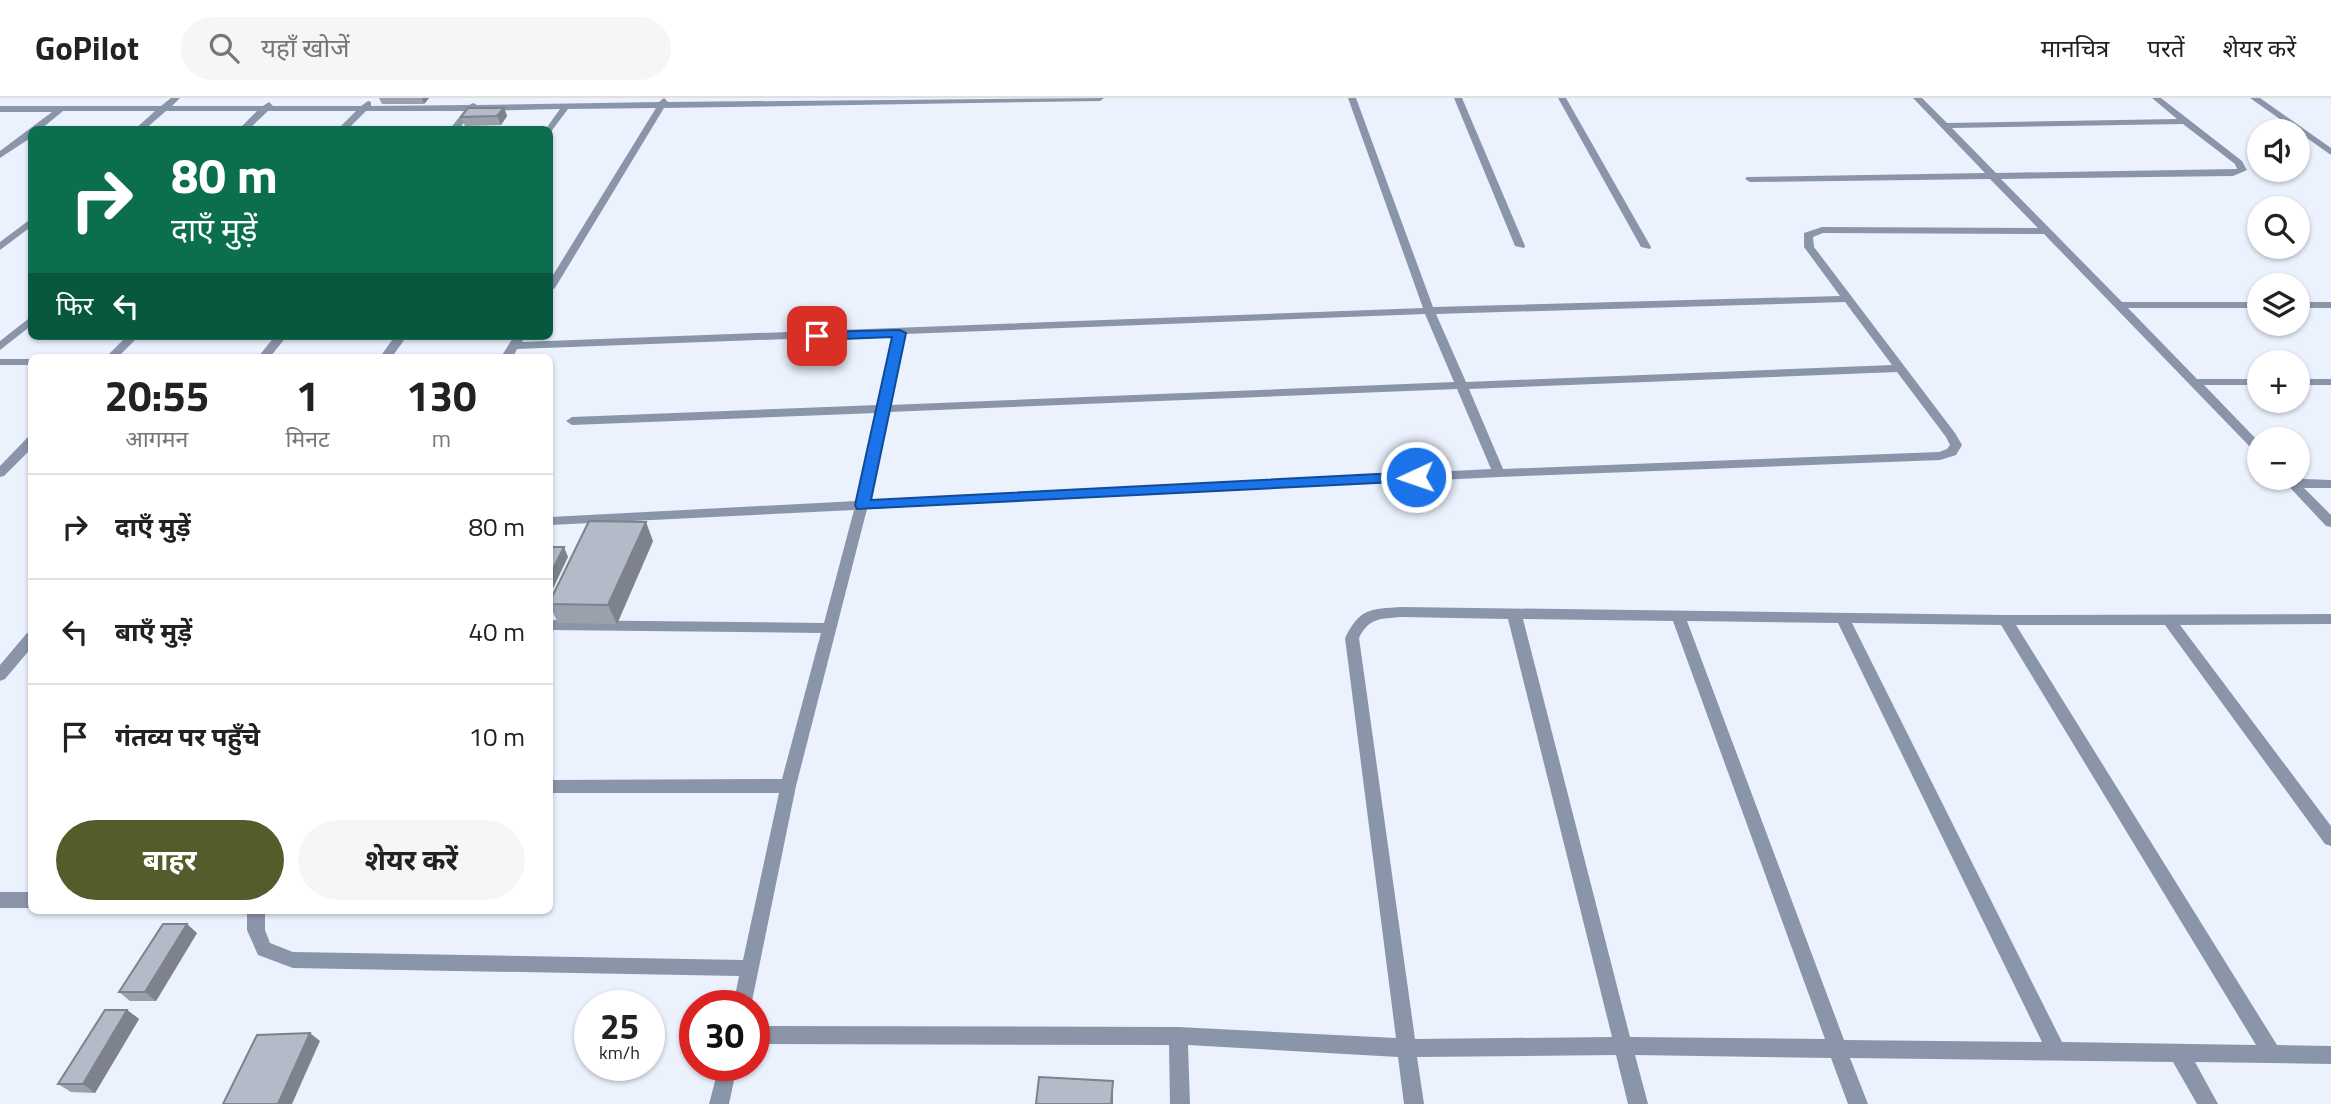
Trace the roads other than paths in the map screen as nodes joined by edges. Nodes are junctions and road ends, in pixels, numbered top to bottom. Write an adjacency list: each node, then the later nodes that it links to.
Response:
1 (22, 98): 23 (street)
2 (176, 98): 21 (street)
3 (277, 98): 18 (street)
4 (374, 98): 19 (street)
5 (479, 98): 22 (street)
6 (1078, 98): 7 (street); 14 (street)
7 (1100, 98)
8 (1352, 98): 48 (street)
9 (1458, 98): 39 (street)
10 (1562, 98): 41 (street)
11 (1916, 98): 31 (street)
12 (2156, 98): 24 (street)
13 (2254, 98): 33 (street)
14 (856, 100): 15 (street)
15 (769, 101): 16 (street)
16 (663, 102): 17 (street); 42 (street)
17 (567, 105): 22 (street); 30 (street)
18 (267, 107): 19 (street); 21 (street); 27 (street)
19 (364, 107): 22 (street); 28 (street)
20 (62, 108): 21 (street); 23 (street); 25 (street)
21 (163, 108): 26 (street)
22 (472, 108): 29 (street)
23 (5, 109)
24 (2186, 121): 31 (street); 35 (street)
25 (39, 126)
26 (143, 126)
27 (246, 126)
28 (345, 126)
29 (456, 126)
30 (552, 126)
31 (1943, 126): 35 (street)
32 (28, 135): 34 (street)
33 (2331, 152)
34 (0, 155)
35 (1992, 177): 36 (street); 38 (street)
36 (1750, 178)
37 (28, 223): 40 (street)
38 (2047, 231): 43 (street); 45 (street)
39 (1520, 246)
40 (0, 247)
41 (1646, 247)
42 (553, 283)
43 (1849, 299): 48 (street); 59 (street)
44 (2331, 304): 47 (street)
45 (2121, 305): 46 (street); 60 (street)
46 (2247, 305)
47 (2310, 305)
48 (1429, 310): 50 (street); 64 (street)
49 (28, 322): 54 (street)
50 (900, 333): 53 (street); 65 (street)
51 (129, 340): 55 (street)
52 (278, 340): 56 (street)
53 (514, 346)
54 (0, 347)
55 (115, 354)
56 (266, 354)
57 (0, 362): 58 (street)
58 (28, 362)
59 (1900, 368): 64 (street); 69 (street)
60 (2195, 382): 61 (street); 67 (street)
61 (2247, 382)
62 (2310, 382): 63 (street)
63 (2331, 382)
64 (1463, 387): 65 (street); 69 (street)
65 (882, 410): 66 (street); 74 (street)
66 (572, 421)
67 (2247, 436)
68 (28, 444): 70 (street)
69 (1499, 472): 74 (street)
70 (0, 473)
71 (2310, 482): 72 (street)
72 (2331, 484)
73 (2299, 490): 76 (street)
74 (862, 505): 75 (street); 84 (street)
75 (553, 521)
76 (2331, 523)
77 (1514, 613): 78 (street); 97 (street); 98 (street)
78 (1678, 616): 79 (street); 99 (street)
79 (1842, 617): 81 (street); 100 (street)
80 (2331, 618): 82 (street)
81 (2005, 620): 82 (street); 102 (street)
82 (2169, 620): 89 (street)
83 (553, 625): 84 (street)
84 (831, 628): 88 (street)
85 (28, 642): 86 (street)
86 (0, 675)
87 (553, 786): 88 (street)
88 (788, 786): 93 (street)
89 (2331, 839)
90 (0, 900): 91 (street)
91 (28, 900)
92 (256, 914): 93 (street)
93 (750, 968): 94 (street)
94 (745, 990)
95 (770, 1035): 96 (street)
96 (1178, 1036): 98 (street); 106 (street)
97 (1623, 1046): 98 (street); 99 (street); 108 (street)
98 (1407, 1048): 107 (street)
99 (1839, 1049): 100 (street); 109 (street)
100 (2057, 1052): 101 (street)
101 (2178, 1052): 102 (street); 110 (street)
102 (2271, 1053): 103 (street)
103 (2331, 1055)
104 (724, 1081): 105 (street)
105 (719, 1104)
106 (1180, 1104)
107 (1414, 1104)
108 (1638, 1104)
109 (1858, 1104)
110 (2208, 1104)

